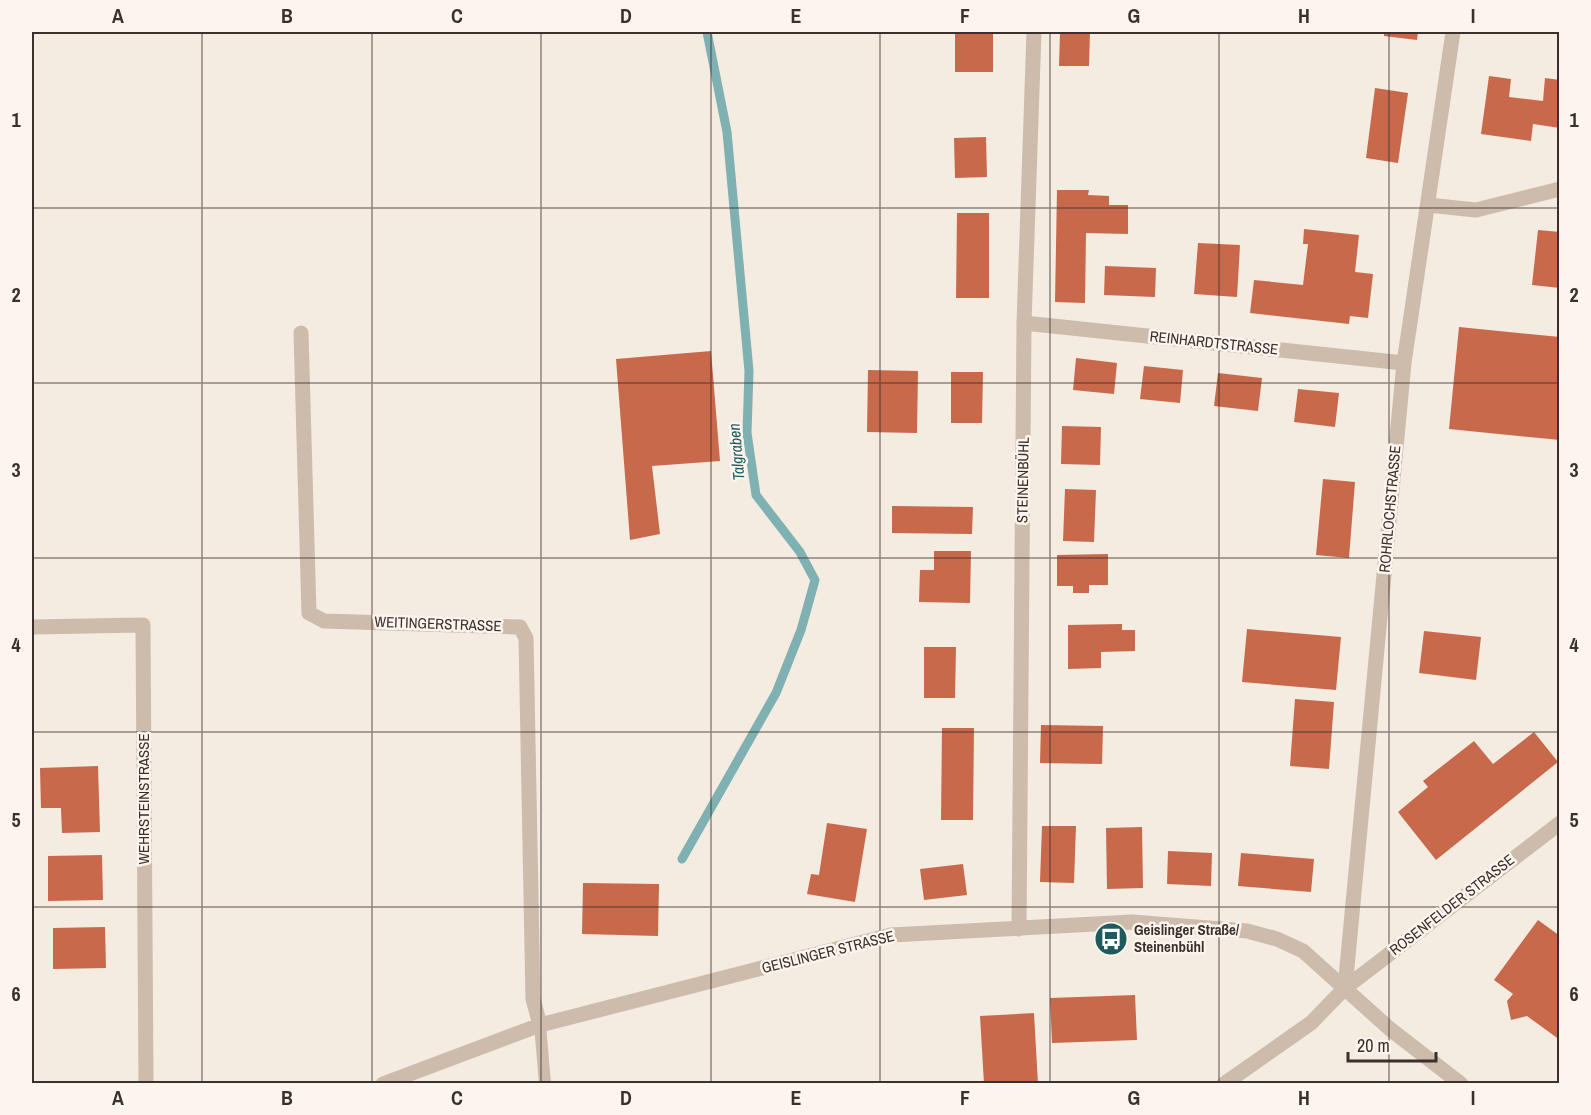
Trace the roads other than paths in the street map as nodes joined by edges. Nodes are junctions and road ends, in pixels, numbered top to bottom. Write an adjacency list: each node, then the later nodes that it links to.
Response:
1 (1035, 32): 5 (street, STEINENBÜHL)
2 (1453, 32): 4 (street, ROHRLOCHSTRASSE)
3 (1560, 189): 4 (street)
4 (1428, 205): 7 (street, ROHRLOCHSTRASSE)
5 (1024, 323): 7 (street, REINHARDTSTRASSE); 10 (street, STEINENBÜHL)
6 (301, 333): 12 (street, WEITINGERSTRASSE)
7 (1404, 363): 11 (street, ROHRLOCHSTRASSE)
8 (32, 627): 13 (street, WEHRSTEINSTRASSE)
9 (1560, 823): 11 (street, ROSENFELDER STRASSE)
10 (1019, 929): 11 (street, GEISLINGER STRASSE); 12 (street, GEISLINGER STRASSE)
11 (1345, 988): 16 (street, ROSENFELDER STRASSE); 17 (street)
12 (540, 1025): 14 (street, GEISLINGER STRASSE); 15 (lane)
13 (146, 1083)
14 (383, 1083)
15 (544, 1083)
16 (1224, 1083)
17 (1461, 1083)

